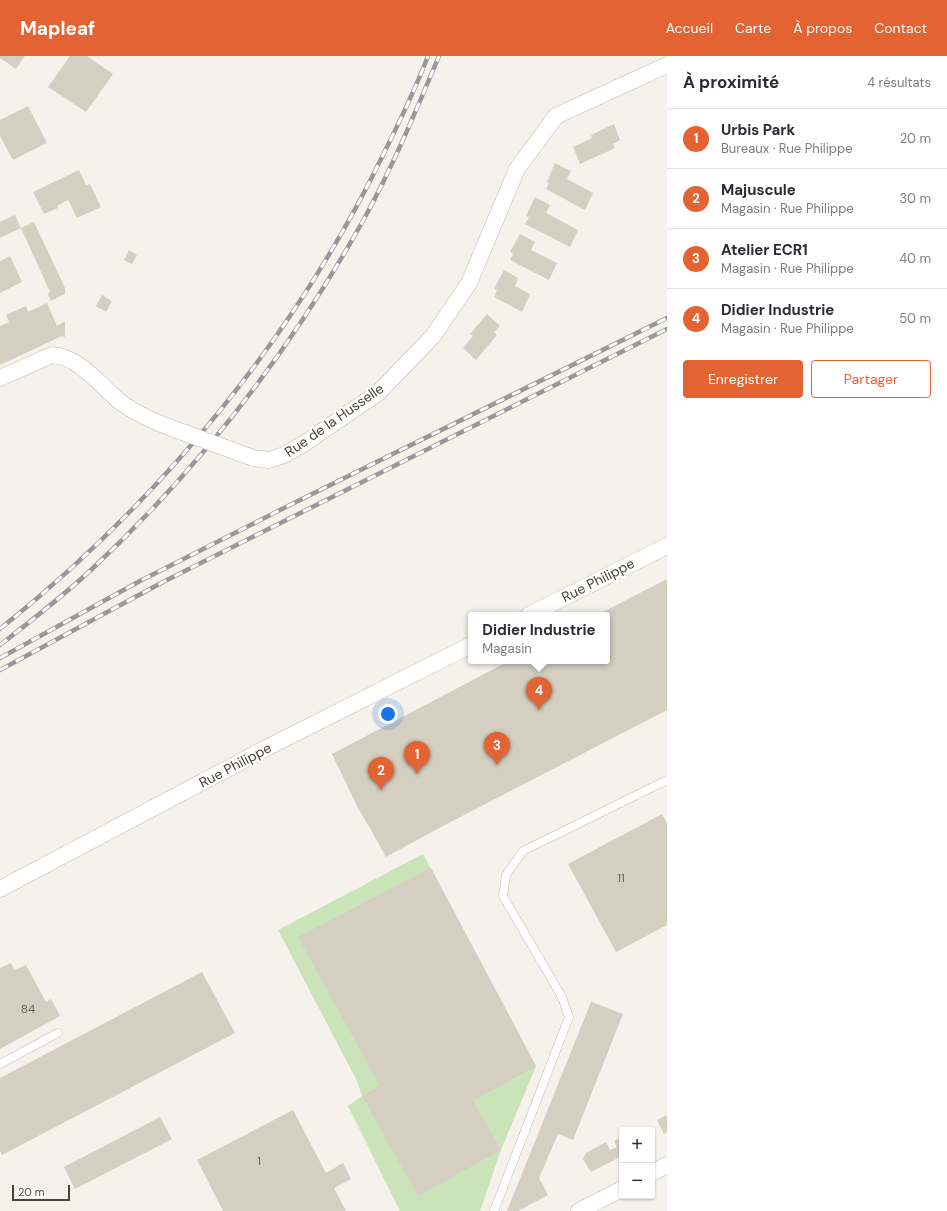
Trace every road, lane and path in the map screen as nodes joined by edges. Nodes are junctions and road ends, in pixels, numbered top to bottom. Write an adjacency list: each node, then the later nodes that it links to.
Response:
1 (667, 65): 2 (street, Rue de la Husselle, bridge)
2 (0, 378)
3 (667, 546): 4 (street, Rue Philippe)
4 (536, 612)
5 (468, 646): 7 (street, Rue Philippe)
6 (667, 780): 13 (lane)
7 (0, 889)
8 (58, 1033): 9 (lane)
9 (0, 1064)
10 (667, 1165): 11 (street)
11 (655, 1171)
12 (619, 1191): 14 (street)
13 (494, 1211)
14 (579, 1211)

